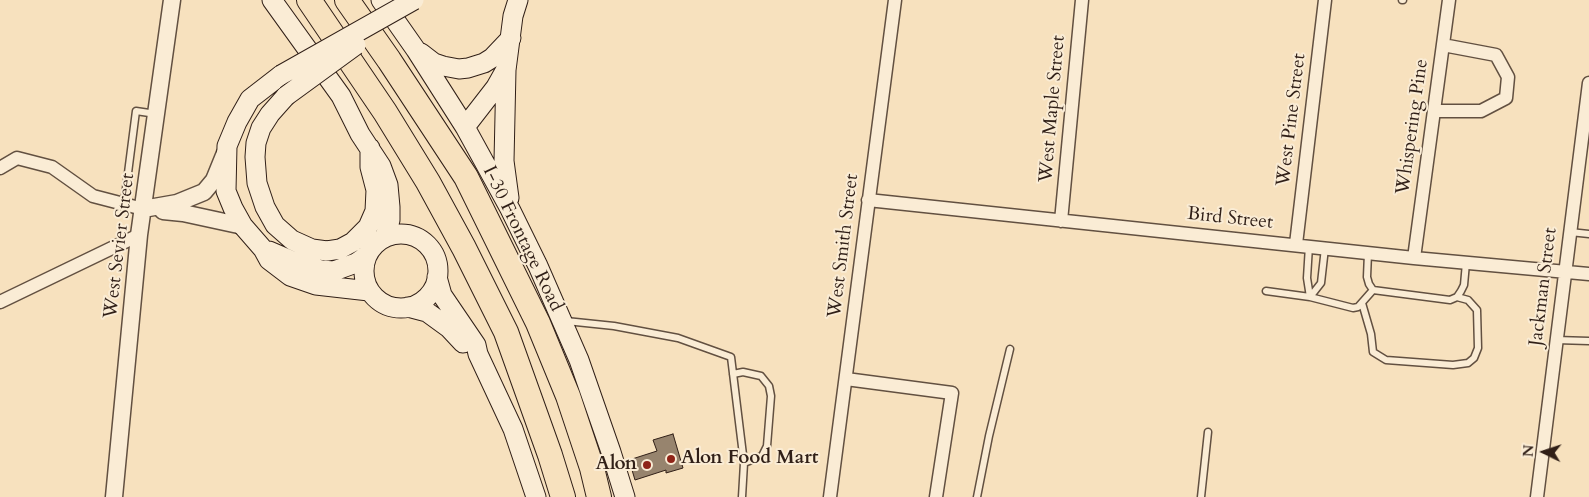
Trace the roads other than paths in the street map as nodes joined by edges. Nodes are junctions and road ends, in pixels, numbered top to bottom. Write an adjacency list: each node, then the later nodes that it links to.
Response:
1 (172, 0): 19 (street, West Sevier Street)
2 (272, 0): 23 (main road)
3 (308, 0): 64 (highway)
4 (347, 0): 65 (highway)
5 (381, 0): 15 (main road, I-30 Frontage Road)
6 (895, 0): 25 (street, West Smith Street)
7 (1082, 0): 29 (street, West Maple Street)
8 (1325, 0): 35 (street, West Pine Street)
9 (1449, 0): 14 (street, Whispering Pine)
10 (408, 2): 12 (main road, bridge)
11 (512, 5): 13 (main road)
12 (373, 23): 22 (main road, bridge); 23 (main road, bridge)
13 (511, 38): 15 (main road); 16 (main road)
14 (1443, 45): 18 (street, Whispering Pine); 18 (street)
15 (416, 50): 20 (main road, I-30 Frontage Road)
16 (506, 70): 20 (main road); 28 (main road)
17 (1589, 82): 21 (street, Jackman Street)
18 (1434, 111): 40 (street, Whispering Pine)
19 (157, 114): 26 (lane); 27 (street, West Sevier Street)
20 (465, 127): 28 (main road, I-30 Frontage Road)
21 (1585, 139): 31 (street, Jackman Street)
22 (227, 146): 27 (street); 30 (main road)
23 (370, 148): 34 (main road)
24 (0, 168): 26 (street)
25 (868, 200): 29 (street, Bird Street); 59 (street, West Smith Street)
26 (124, 204): 27 (street)
27 (144, 209): 30 (street); 33 (street, West Sevier Street)
28 (510, 209): 53 (main road, I-30 Frontage Road)
29 (1061, 221): 35 (street, Bird Street)
30 (243, 226): 37 (main road)
31 (1570, 232): 32 (lane); 42 (street, Jackman Street)
32 (1589, 234)
33 (139, 235): 50 (street); 62 (street, West Sevier Street)
34 (385, 237): 39 (main road); 44 (main road)
35 (1303, 245): 36 (street, Bird Street); 49 (lane)
36 (1325, 248): 38 (street, Bird Street); 49 (lane)
37 (263, 249): 39 (main road); 46 (main road)
38 (1368, 253): 40 (street, Bird Street); 45 (lane)
39 (366, 256): 46 (main road)
40 (1414, 258): 41 (street, Bird Street)
41 (1466, 263): 42 (street, Bird Street); 48 (lane)
42 (1564, 273): 43 (street, Bird Street); 54 (street, Jackman Street)
43 (1589, 274)
44 (438, 276): 52 (main road); 57 (main road)
45 (1373, 290): 48 (lane); 51 (lane)
46 (369, 291): 52 (main road)
47 (1266, 291): 49 (lane)
48 (1457, 297): 51 (lane)
49 (1310, 298): 51 (lane)
50 (0, 302)
51 (1362, 303)
52 (408, 307): 57 (main road)
53 (562, 320): 58 (lane); 66 (main road, I-30 Frontage Road)
54 (1556, 340): 55 (lane); 72 (street, Jackman Street)
55 (1589, 341)
56 (1010, 349): 70 (lane)
57 (478, 354): 63 (main road)
58 (734, 374): 61 (lane); 61 (lane)
59 (846, 379): 68 (street, West Smith Street); 69 (street)
60 (1208, 432): 71 (lane)
61 (744, 463): 67 (lane)
62 (114, 497)
63 (536, 497)
64 (563, 497)
65 (599, 497)
66 (625, 497)
67 (742, 497)
68 (830, 497)
69 (936, 497)
70 (977, 497)
71 (1201, 497)
72 (1537, 497)

